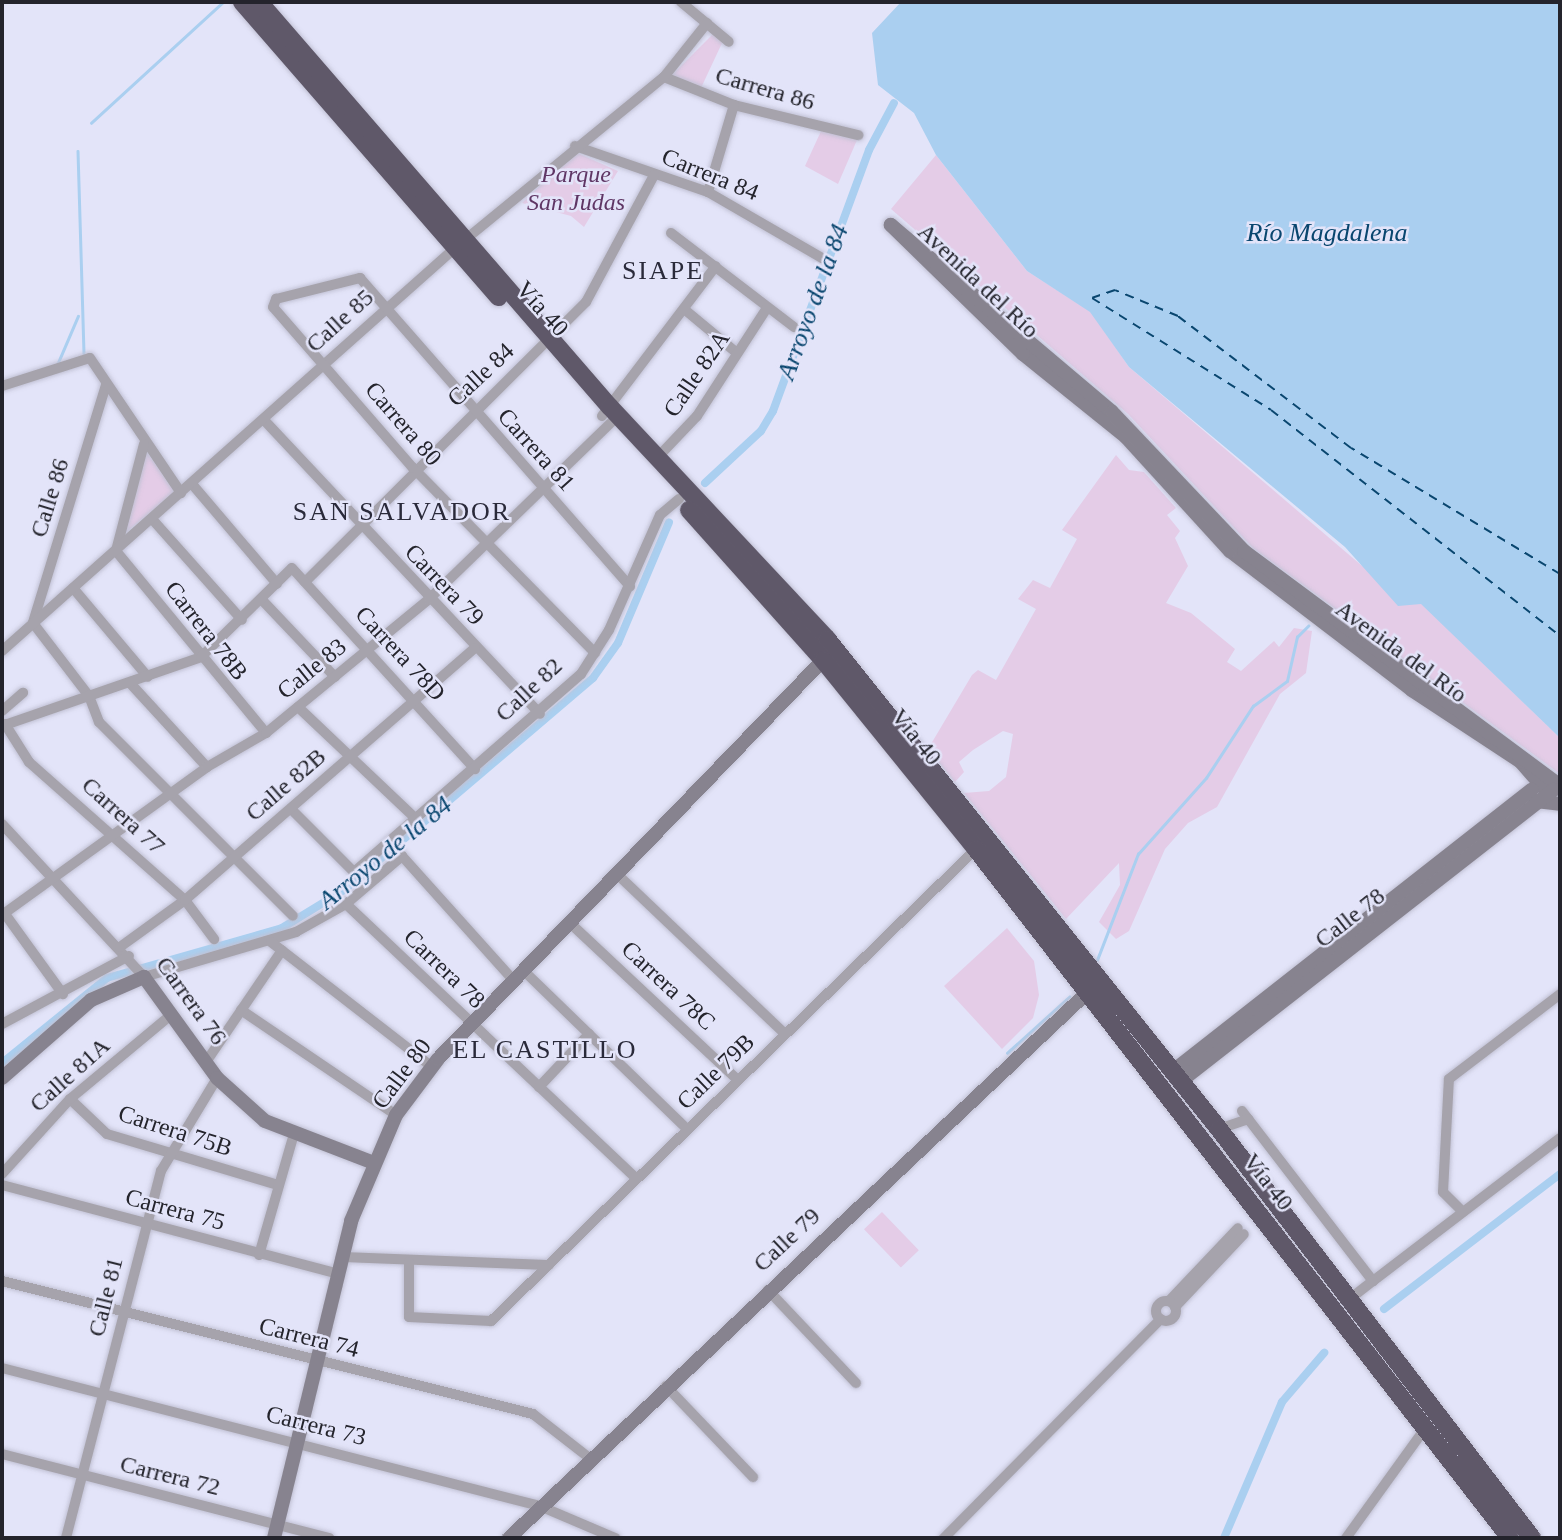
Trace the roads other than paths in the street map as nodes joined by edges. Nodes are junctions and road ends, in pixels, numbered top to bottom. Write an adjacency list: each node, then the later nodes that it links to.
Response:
1 (242, 2): 13 (highway, Vía 40)
2 (259, 2): 13 (highway, Vía 40)
3 (681, 2): 4 (street)
4 (707, 23): 5 (street); 6 (street, Calle 85)
5 (729, 42)
6 (664, 77): 7 (street, Carrera 86); 9 (street, Calle 85)
7 (734, 105): 8 (street, Carrera 86); 11 (street)
8 (858, 135)
9 (575, 146): 10 (street, Carrera 84); 13 (street, Calle 85)
10 (654, 175): 11 (street, Carrera 84); 21 (street, Calle 84)
11 (708, 192): 14 (street, Carrera 84)
12 (671, 233): 15 (street)
13 (460, 244): 18 (street, Calle 85); 21 (highway, Vía 40)
14 (822, 258)
15 (716, 266): 17 (street); 19 (street, Calle 83)
16 (274, 307): 18 (street, Carrera 81); 24 (street, Carrera 80)
17 (767, 308): 20 (street); 22 (street, Calle 82A)
18 (384, 309): 24 (street, Calle 85); 27 (street, Carrera 81)
19 (684, 309): 22 (street); 28 (street, Calle 83)
20 (794, 327)
21 (546, 343): 27 (street, Calle 84); 28 (highway, Vía 40)
22 (737, 353): 32 (street, Calle 82A)
23 (1023, 354): 30 (street); 30 (street, Avenida del Río); 71 (street, Avenida del Río)
24 (324, 365): 29 (street, Calle 85); 33 (street, Carrera 80)
25 (106, 385): 26 (street); 31 (street); 49 (street, Calle 86)
26 (2, 386)
27 (473, 411): 33 (street, Calle 84); 35 (street, Carrera 81)
28 (610, 416): 32 (highway, Vía 40); 35 (street, Calle 83); 37 (highway, Vía 40)
29 (264, 420): 34 (street, Calle 85); 39 (street, Carrera 79)
30 (1120, 420): 71 (street, Avenida del Río)
31 (144, 444): 36 (street); 41 (street)
32 (656, 459): 54 (highway, Vía 40)
33 (413, 468): 39 (street, Calle 84); 40 (street, Carrera 80)
34 (192, 484): 36 (street, Calle 85); 43 (street)
35 (542, 489): 40 (street, Calle 83); 44 (street, Carrera 81)
36 (181, 493): 38 (street, Calle 85)
37 (679, 499): 44 (street, Calle 82); 54 (highway, Vía 40)
38 (152, 519): 41 (street, Calle 85); 48 (street)
39 (356, 525): 42 (street, Calle 84); 46 (street, Carrera 79)
40 (485, 546): 46 (street, Calle 83); 53 (street, Carrera 80)
41 (116, 551): 45 (street, Calle 85); 55 (street, Carrera 78B)
42 (305, 582): 43 (street, Carrera 78D); 51 (street, Carrera 78D)
43 (277, 584): 47 (street)
44 (630, 586): 53 (street, Calle 82)
45 (73, 588): 49 (street, Calle 85); 56 (street)
46 (429, 599): 50 (street, Carrera 79); 51 (street, Calle 83)
47 (262, 600): 48 (street); 57 (street)
48 (243, 620): 55 (street)
49 (33, 623): 52 (street, Calle 85); 60 (street)
50 (475, 648): 61 (street, Calle 82B); 64 (street, Carrera 79)
51 (369, 650): 57 (street, Calle 83); 61 (street, Carrera 78D)
52 (2, 651)
53 (595, 653): 64 (street, Calle 82)
54 (829, 654): 68 (highway, Vía 40); 79 (street, Calle 80)
55 (201, 657): 56 (street); 66 (street, Carrera 78B)
56 (148, 677): 58 (street)
57 (335, 677): 62 (street, Calle 83)
58 (130, 683): 60 (street); 69 (street)
59 (23, 692): 63 (street)
60 (89, 696): 65 (street); 72 (street)
61 (416, 700): 67 (street, Calle 82B); 70 (street, Carrera 78D)
62 (298, 707): 66 (street, Calle 83); 67 (street)
63 (2, 711)
64 (540, 714): 70 (street, Calle 82)
65 (4, 725): 76 (street, Carrera 77)
66 (266, 733): 69 (street, Calle 83)
67 (351, 755): 73 (street, Calle 82B); 74 (street)
68 (909, 755): 77 (highway, Vía 40); 93 (highway, Vía 40)
69 (207, 766): 72 (street, Calle 83)
70 (475, 769): 74 (street, Calle 82)
71 (1549, 791): 104 (street, Calle 78)
72 (172, 792): 76 (street, Calle 83); 78 (street)
73 (291, 809): 74 (street, Calle 82); 78 (street, Calle 82B)
74 (416, 819)
75 (2, 824): 80 (street, Carrera 76)
76 (114, 836): 80 (street, Calle 83); 81 (street, Carrera 77)
77 (976, 849): 93 (highway, Vía 40); 101 (street, Calle 79B)
78 (236, 856): 81 (street, Calle 82B); 84 (street)
79 (617, 874): 85 (street, Calle 80); 101 (street)
80 (53, 881): 83 (street, Calle 83); 88 (street, Carrera 76)
81 (185, 900): 86 (street, Carrera 77); 88 (street, Calle 82B)
82 (346, 904): 87 (street); 92 (street); 99 (street, Carrera 78)
83 (3, 914): 94 (street)
84 (293, 916)
85 (570, 923): 92 (street, Calle 80); 107 (street, Carrera 78C)
86 (214, 939)
87 (271, 942): 89 (street); 91 (street)
88 (120, 947): 90 (street, Carrera 76)
89 (282, 950): 96 (street); 103 (street)
90 (132, 959): 91 (street, Carrera 76); 94 (street)
91 (143, 975): 97 (street, Carrera 76); 105 (street)
92 (519, 976): 99 (street, Calle 80); 100 (street)
93 (1094, 985): 104 (highway, Vía 40); 112 (highway, Vía 40); 132 (street, Calle 79)
94 (63, 993): 98 (street)
95 (1560, 994): 121 (street)
96 (241, 1010): 102 (street); 110 (street)
97 (173, 1014): 102 (street, Carrera 76); 109 (street, Calle 81A)
98 (2, 1024)
99 (473, 1025): 103 (street, Calle 80); 108 (street, Carrera 78)
100 (589, 1034): 108 (street); 111 (street)
101 (785, 1034): 107 (street, Calle 79B)
102 (206, 1062): 106 (street, Carrera 76)
103 (432, 1067): 110 (street, Calle 80)
104 (1177, 1076): 112 (highway, Vía 40)
105 (2, 1078)
106 (217, 1078): 113 (street, Carrera 76); 115 (street, Calle 81)
107 (738, 1080): 111 (street, Calle 79B)
108 (539, 1087): 118 (street, Carrera 78)
109 (70, 1099): 115 (street, Carrera 75B); 117 (street, Calle 81A)
110 (396, 1115): 116 (street, Calle 80)
111 (687, 1129): 118 (street, Calle 79B)
112 (1217, 1131): 130 (highway, Vía 40); 131 (street); 133 (highway, Vía 40)
113 (293, 1137): 116 (street, Carrera 76); 120 (street)
114 (1560, 1138): 121 (street)
115 (167, 1156): 120 (street, Carrera 75B); 122 (street, Calle 81)
116 (371, 1162): 125 (street, Calle 80)
117 (2, 1174)
118 (636, 1178): 127 (street, Calle 79B)
119 (2, 1185): 122 (street, Carrera 75)
120 (278, 1185): 124 (street)
121 (1463, 1212): 131 (street)
122 (146, 1224): 124 (street, Carrera 75); 136 (street, Calle 81)
123 (1241, 1231): 135 (street)
124 (259, 1255): 128 (street, Carrera 75)
125 (342, 1257): 126 (street); 128 (street, Calle 80)
126 (409, 1262): 127 (street); 127 (street, Calle 79B)
127 (549, 1265)
128 (338, 1274): 138 (street, Calle 80)
129 (2, 1281): 136 (street, Carrera 74)
130 (1338, 1281): 133 (highway); 134 (highway, Vía 40)
131 (1373, 1281): 134 (street)
132 (768, 1290): 140 (street); 141 (street, Calle 79)
133 (1323, 1292): 143 (highway, Vía 40)
134 (1354, 1296): 147 (highway, Vía 40)
135 (1172, 1304): 137 (street); 137 (street)
136 (124, 1311): 138 (street, Carrera 74); 142 (street, Calle 81)
137 (1161, 1319): 157 (street)
138 (318, 1363): 144 (street, Calle 80); 146 (street, Carrera 74)
139 (2, 1368): 142 (street, Carrera 73)
140 (856, 1382)
141 (666, 1386): 146 (street, Calle 79); 149 (street)
142 (103, 1395): 144 (street, Carrera 73); 148 (street, Calle 81)
143 (1426, 1427): 147 (highway, Vía 40); 158 (street)
144 (300, 1443): 150 (street, Carrera 73); 151 (street, Calle 80)
145 (2, 1454): 148 (street, Carrera 72)
146 (592, 1460): 150 (street, Calle 79)
147 (1471, 1471): 152 (highway, Vía 40); 159 (highway, Vía 40)
148 (83, 1475): 151 (street, Carrera 72); 153 (street, Calle 81)
149 (753, 1477)
150 (540, 1506): 155 (street, Calle 79); 156 (street, Carrera 73)
151 (276, 1532): 154 (street, Carrera 72)
152 (1527, 1536)
153 (66, 1538)
154 (329, 1538)
155 (509, 1538)
156 (615, 1538)
157 (944, 1538)
158 (1346, 1538)
159 (1510, 1538)

